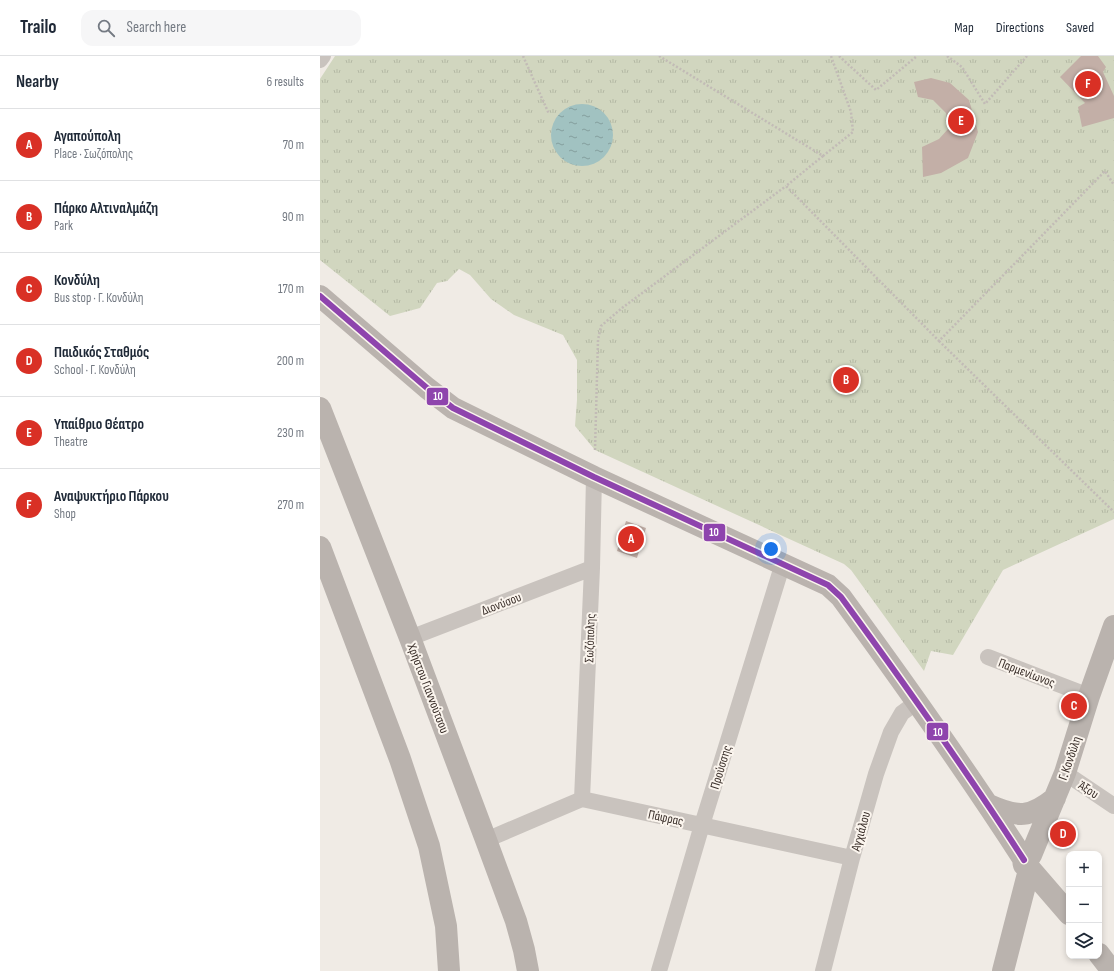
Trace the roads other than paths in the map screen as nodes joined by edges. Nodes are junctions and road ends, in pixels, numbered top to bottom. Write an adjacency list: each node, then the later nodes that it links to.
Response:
1 (323, 56): 2 (street)
2 (320, 60)
3 (320, 296): 5 (street)
4 (320, 408): 10 (street, Χρήστου Γιαννούτσου)
5 (594, 477): 7 (street); 8 (street, Σωζόπολης)
6 (320, 546): 25 (street)
7 (783, 563): 13 (street); 19 (street, Προύσσης)
8 (592, 568): 10 (street, Διονύσου); 16 (street, Σωζόπολης)
9 (1114, 626): 12 (street, Γ. Κονδύλη)
10 (410, 638): 20 (street, Χρήστου Γιαννούτσου)
11 (988, 657): 12 (street, Παρμενίωνος)
12 (1089, 696): 14 (street, Γ. Κονδύλη)
13 (917, 702): 17 (street); 21 (street, Αγχιάλου)
14 (1064, 773): 15 (street, Γ. Κονδύλη); 18 (street, Άξου)
15 (1055, 798): 17 (street); 22 (street, Γ. Κονδύλη)
16 (582, 799): 19 (street, Πάφρας); 20 (street)
17 (989, 805): 22 (street)
18 (1114, 806)
19 (702, 825): 21 (street, Πάφρας); 27 (street, Προύσσης)
20 (486, 840): 26 (street, Χρήστου Γιαννούτσου)
21 (852, 858): 28 (street, Αγχιάλου)
22 (1031, 862): 23 (street); 29 (street)
23 (1066, 909)
24 (1102, 958): 30 (street)
25 (449, 971)
26 (528, 971)
27 (659, 971)
28 (823, 971)
29 (1003, 971)
30 (1112, 971)

